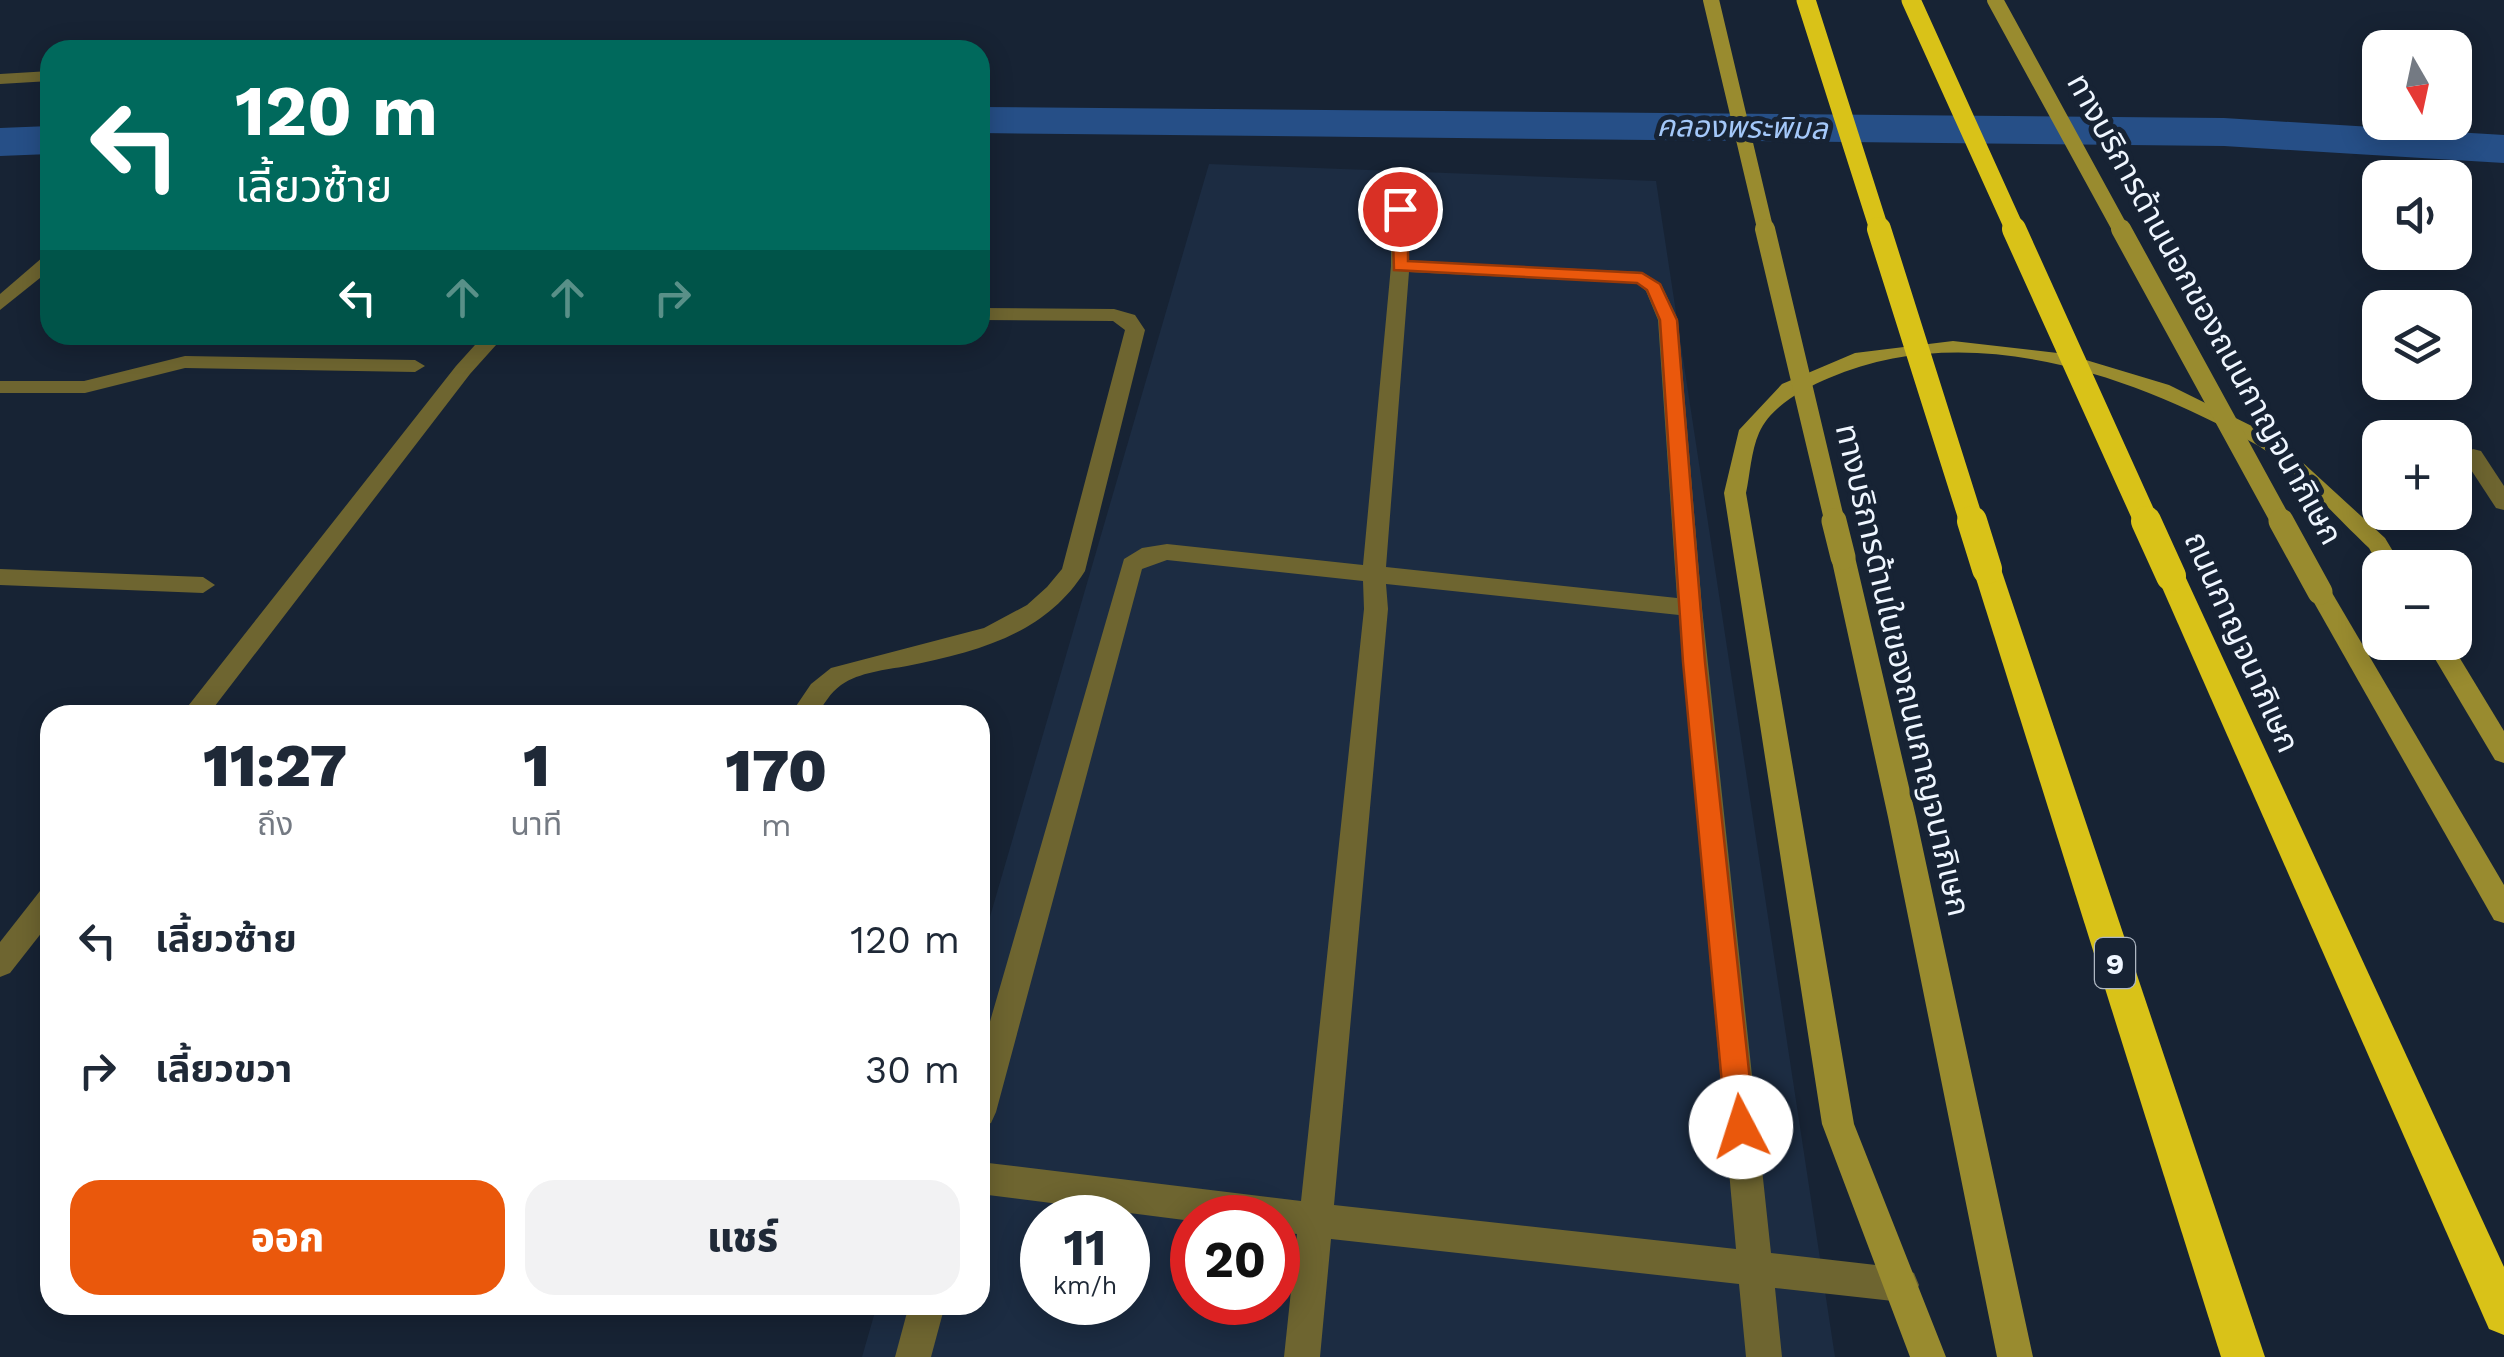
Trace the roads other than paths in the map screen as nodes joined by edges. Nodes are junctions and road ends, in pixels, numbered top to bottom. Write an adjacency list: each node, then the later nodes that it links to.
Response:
1 (1712, 0): 40 (main road, ทางบริการด้านในของถนนกาญจนาภิเษก, bridge)
2 (1806, 0): 41 (highway, 9, bridge)
3 (1911, 0): 34 (highway, ถนนกาญจนาภิเษก, bridge)
4 (1996, 0): 26 (main road, ทางบริการด้านนอกของถนนกาญจนาภิเษก, bridge)
5 (40, 77): 6 (street)
6 (0, 79)
7 (1400, 209): 8 (street)
8 (1400, 266): 18 (street); 21 (street)
9 (40, 268): 10 (street)
10 (0, 304)
11 (990, 314): 24 (street)
12 (486, 345): 23 (street)
13 (415, 366): 14 (street)
14 (0, 387)
15 (2474, 456): 16 (street)
16 (2504, 504)
17 (2380, 550): 33 (main road)
18 (1374, 576): 21 (street); 29 (street); 31 (street)
19 (0, 577): 20 (street)
20 (203, 585)
21 (1690, 608): 32 (street)
22 (2448, 660): 25 (main road)
23 (202, 705)
24 (810, 705)
25 (2504, 753)
26 (2504, 911)
27 (40, 913): 28 (street)
28 (0, 964)
29 (990, 1076)
30 (990, 1179): 31 (street)
31 (1316, 1220): 32 (street); 37 (street)
32 (1754, 1270): 33 (street); 38 (street)
33 (1902, 1285): 39 (main road)
34 (2504, 1314)
35 (924, 1315): 36 (street)
36 (913, 1357)
37 (1302, 1357)
38 (1764, 1357)
39 (1928, 1357)
40 (2015, 1357)
41 (2243, 1357)

